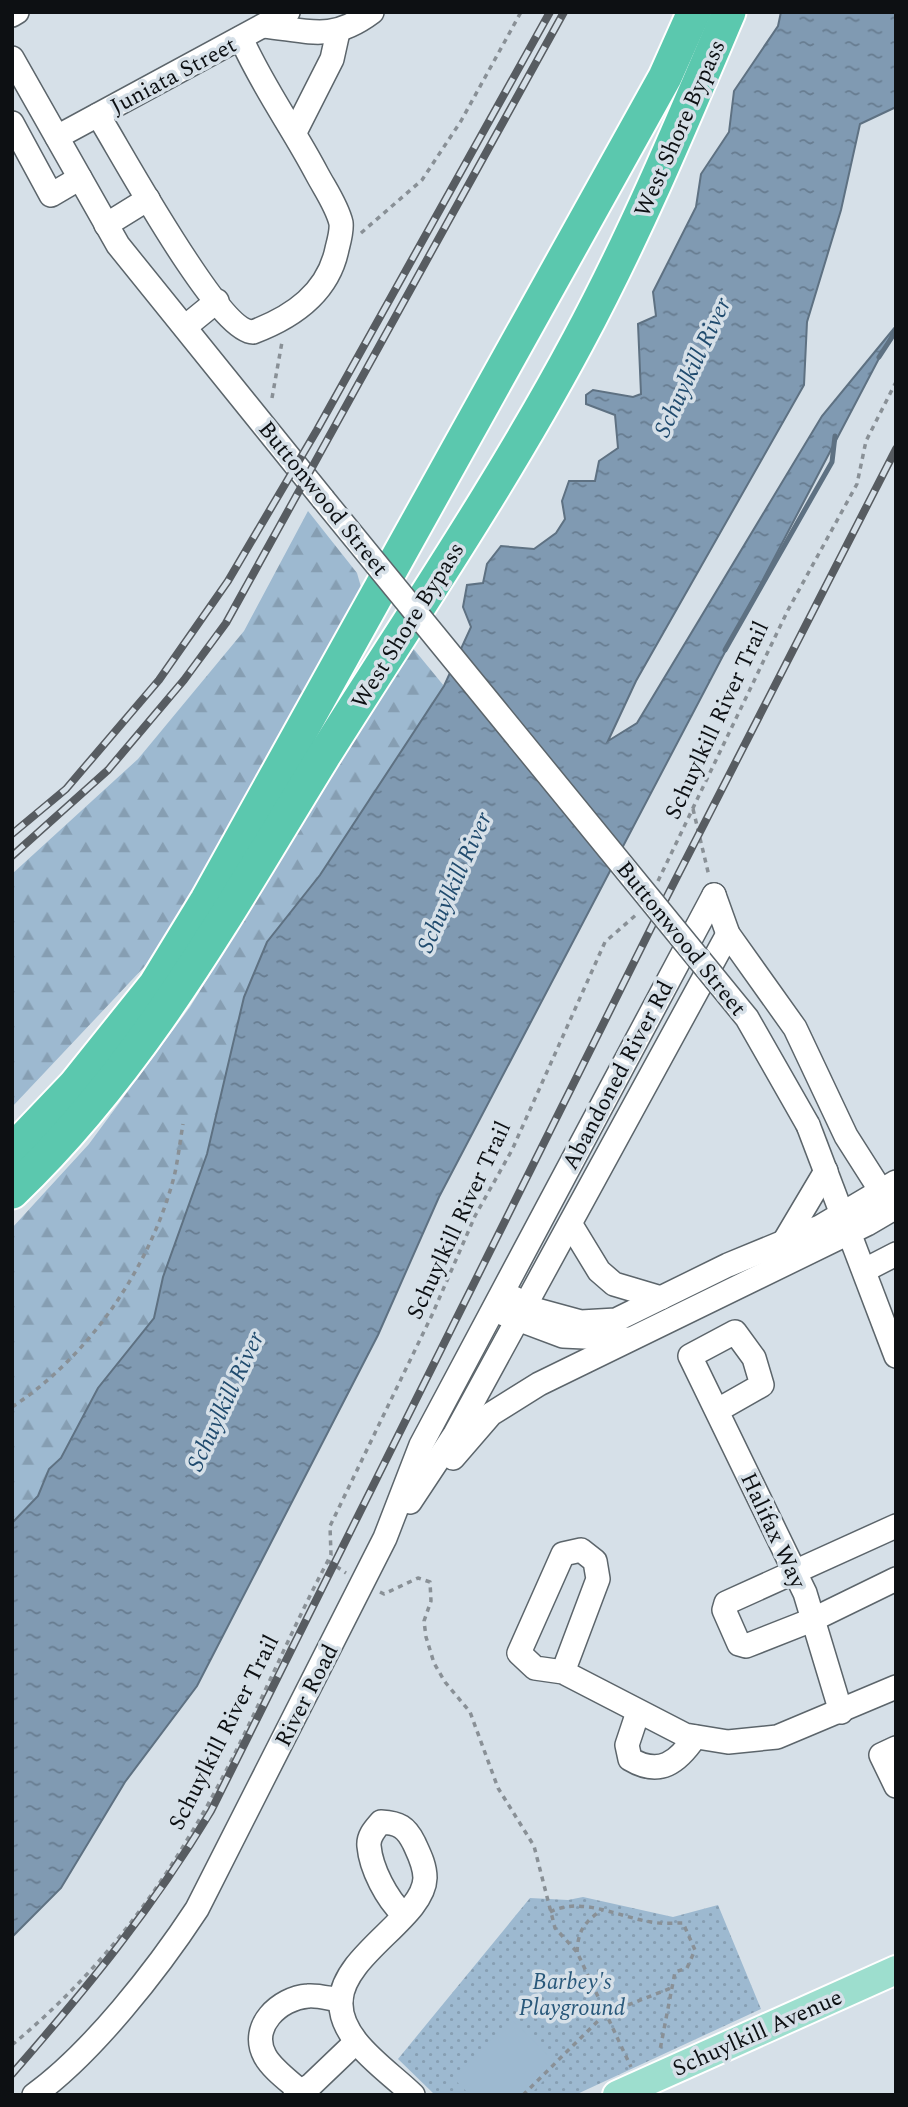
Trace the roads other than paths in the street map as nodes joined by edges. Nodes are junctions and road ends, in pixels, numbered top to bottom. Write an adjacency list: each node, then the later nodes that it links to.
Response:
1 (17, 12): 6 (street)
2 (288, 12): 7 (street, Juniata Street)
3 (372, 12): 8 (street)
4 (694, 12): 21 (highway, West Shore Bypass)
5 (729, 12): 21 (highway, West Shore Bypass)
6 (12, 15)
7 (264, 26): 8 (street); 9 (street, Juniata Street)
8 (338, 32): 13 (street)
9 (241, 38): 11 (street, Juniata Street); 13 (street)
10 (12, 58): 14 (street, Buttonwood Street)
11 (98, 115): 14 (street, Juniata Street); 16 (street)
12 (12, 124): 15 (street)
13 (295, 132): 18 (street)
14 (57, 137): 15 (street, Buttonwood Street)
15 (80, 178): 17 (street, Buttonwood Street)
16 (148, 200): 17 (street); 18 (street)
17 (106, 225): 19 (street, Buttonwood Street)
18 (217, 301): 19 (street)
19 (185, 327): 22 (street, Buttonwood Street, bridge)
20 (728, 934): 24 (street); 27 (street, Abandoned River Rd); 32 (street, Abandoned River Rd)
21 (27, 1158): 23 (highway, West Shore Bypass); 25 (highway)
22 (826, 1171): 26 (street, Buttonwood Street); 28 (street)
23 (12, 1192)
24 (891, 1193): 26 (street)
25 (12, 1206)
26 (846, 1223): 28 (street); 30 (street, Buttonwood Street)
27 (571, 1225): 31 (street); 33 (street, Abandoned River Rd)
28 (793, 1248): 30 (street); 31 (street); 34 (street)
29 (896, 1254): 30 (street)
30 (863, 1266): 35 (street, Buttonwood Street)
31 (661, 1298): 33 (street)
32 (497, 1300): 33 (street); 38 (street, River Road)
33 (523, 1312): 34 (street); 38 (street, Abandoned River Rd)
34 (629, 1339): 38 (street)
35 (896, 1356)
36 (718, 1410): 36 (street, Halifax Way); 39 (street, Halifax Way)
37 (896, 1526): 39 (street)
38 (386, 1538): 53 (street, River Road)
39 (794, 1572): 41 (street, Halifax Way); 41 (street)
40 (896, 1579): 41 (street)
41 (812, 1620): 45 (street, Halifax Way)
42 (563, 1672): 42 (street); 44 (street)
43 (896, 1687): 45 (street)
44 (638, 1712): 46 (street); 46 (street)
45 (841, 1712): 46 (street)
46 (695, 1737)
47 (896, 1748): 48 (street)
48 (896, 1786)
49 (403, 1914): 51 (street)
50 (896, 1970): 54 (main road, Schuylkill Avenue)
51 (341, 2000): 52 (street); 55 (street)
52 (356, 2042): 55 (street); 58 (street)
53 (67, 2071): 56 (street, River Road); 57 (street, River Road)
54 (633, 2092)
55 (298, 2093)
56 (34, 2095)
57 (57, 2095)
58 (414, 2095)

